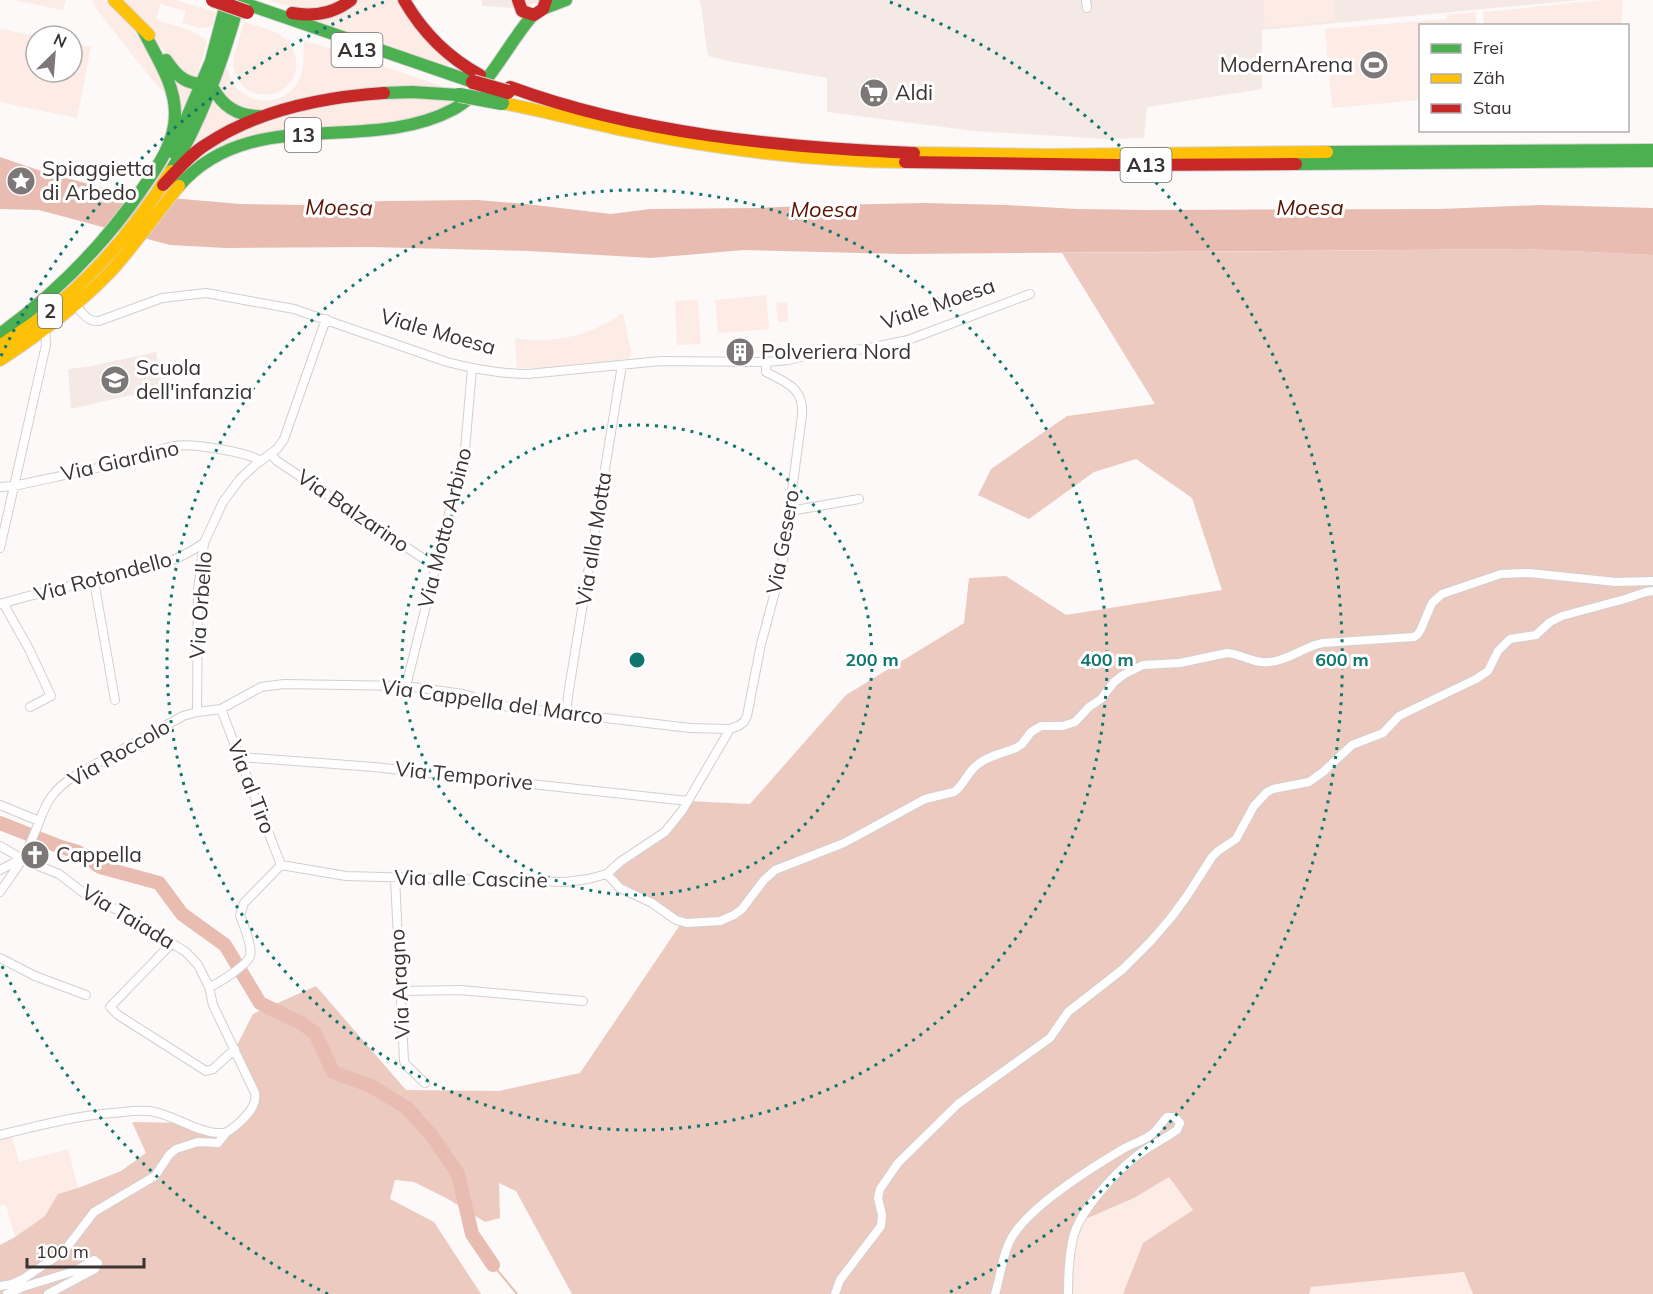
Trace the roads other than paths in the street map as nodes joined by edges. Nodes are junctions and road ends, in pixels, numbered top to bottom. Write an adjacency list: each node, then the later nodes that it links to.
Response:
1 (114, 0): 9 (main road, A13)
2 (213, 0): 7 (main road, A13, bridge)
3 (227, 0): 10 (main road, 2)
4 (351, 0): 7 (main road, A13)
5 (404, 0): 11 (main road, A13)
6 (566, 0): 8 (main road, 13)
7 (245, 3): 10 (main road, 2); 11 (main road, A13)
8 (533, 7): 17 (main road, 13)
9 (143, 30): 10 (main road, A13); 18 (main road, A13)
10 (210, 82): 13 (main road, A13); 14 (main road, 2)
11 (470, 85): 12 (main road, A13); 13 (main road, A13)
12 (506, 95): 15 (main road, A13); 16 (main road, A13)
13 (268, 115): 17 (main road, A13)
14 (185, 138): 17 (main road, 2); 18 (main road, 2)
15 (1653, 150)
16 (1653, 161)
17 (168, 189): 18 (main road, 2)
18 (93, 269): 20 (main road); 23 (main road, A13); 24 (main road, 2)
19 (1030, 294): 26 (street, Viale Moesa)
20 (76, 306): 21 (street, Viale Moesa); 22 (main road)
21 (326, 319): 28 (street, Viale Moesa); 29 (street, Via Orbello)
22 (45, 330): 25 (main road); 31 (street)
23 (0, 336)
24 (0, 346)
25 (0, 360)
26 (766, 362): 27 (street, Viale Moesa); 34 (street, Via Gesero)
27 (622, 365): 28 (street, Viale Moesa); 47 (street, Via alla Motta)
28 (472, 368): 37 (street, Via Motto Arbino)
29 (271, 454): 30 (street, Via Orbello); 37 (street, Via Balzarino)
30 (261, 461): 31 (street, Via Giardino); 35 (street, Via Orbello)
31 (14, 486): 32 (street, Via Giardino); 36 (street)
32 (0, 487)
33 (859, 499): 34 (street)
34 (790, 511): 49 (street, Via Gesero)
35 (204, 543): 38 (street, Via Rotondello); 46 (street, Via Orbello)
36 (0, 548)
37 (436, 567): 42 (street, Via Motto Arbino)
38 (94, 581): 41 (street, Via Rotondello); 43 (street)
39 (1653, 581): 58 (street)
40 (1653, 591): 74 (street)
41 (2, 604): 44 (street)
42 (406, 686): 45 (street, Via Cappella del Marco); 47 (street, Via Cappella del Marco)
43 (115, 700)
44 (30, 707)
45 (221, 709): 46 (street, Via Cappella del Marco); 50 (street, Via al Tiro)
46 (197, 712): 48 (street, Via Cappella del Marco)
47 (566, 713): 49 (street, Via Cappella del Marco)
48 (187, 714): 53 (street, Via Roccolo)
49 (730, 729): 51 (street, Via alle Cascine)
50 (239, 757): 51 (street, Via Temporive); 56 (street, Via al Tiro)
51 (688, 801): 58 (street, Via alle Cascine)
52 (0, 805): 53 (street)
53 (38, 823): 55 (street, Via Roccolo)
54 (0, 846): 55 (street, Via Taiada)
55 (22, 858): 57 (street); 60 (street, Via Roccolo); 61 (street, Via Taiada)
56 (281, 865): 59 (street, Via alle Cascine); 63 (street)
57 (0, 870)
58 (607, 874): 59 (street, Via alle Cascine)
59 (395, 878): 64 (street, Via Aragno)
60 (0, 892)
61 (172, 943): 63 (street, Via Taiada); 67 (street)
62 (0, 958): 65 (street)
63 (209, 987): 67 (street, Via Taiada)
64 (401, 991): 66 (street); 68 (street, Via Aragno)
65 (86, 995)
66 (584, 1001)
67 (235, 1049): 69 (street, Via Taiada)
68 (425, 1083)
69 (226, 1133): 70 (street); 71 (street)
70 (0, 1135)
71 (0, 1286)
72 (7, 1294): 73 (street)
73 (48, 1294)
74 (835, 1294)
75 (995, 1294): 76 (street)
76 (1068, 1294)

